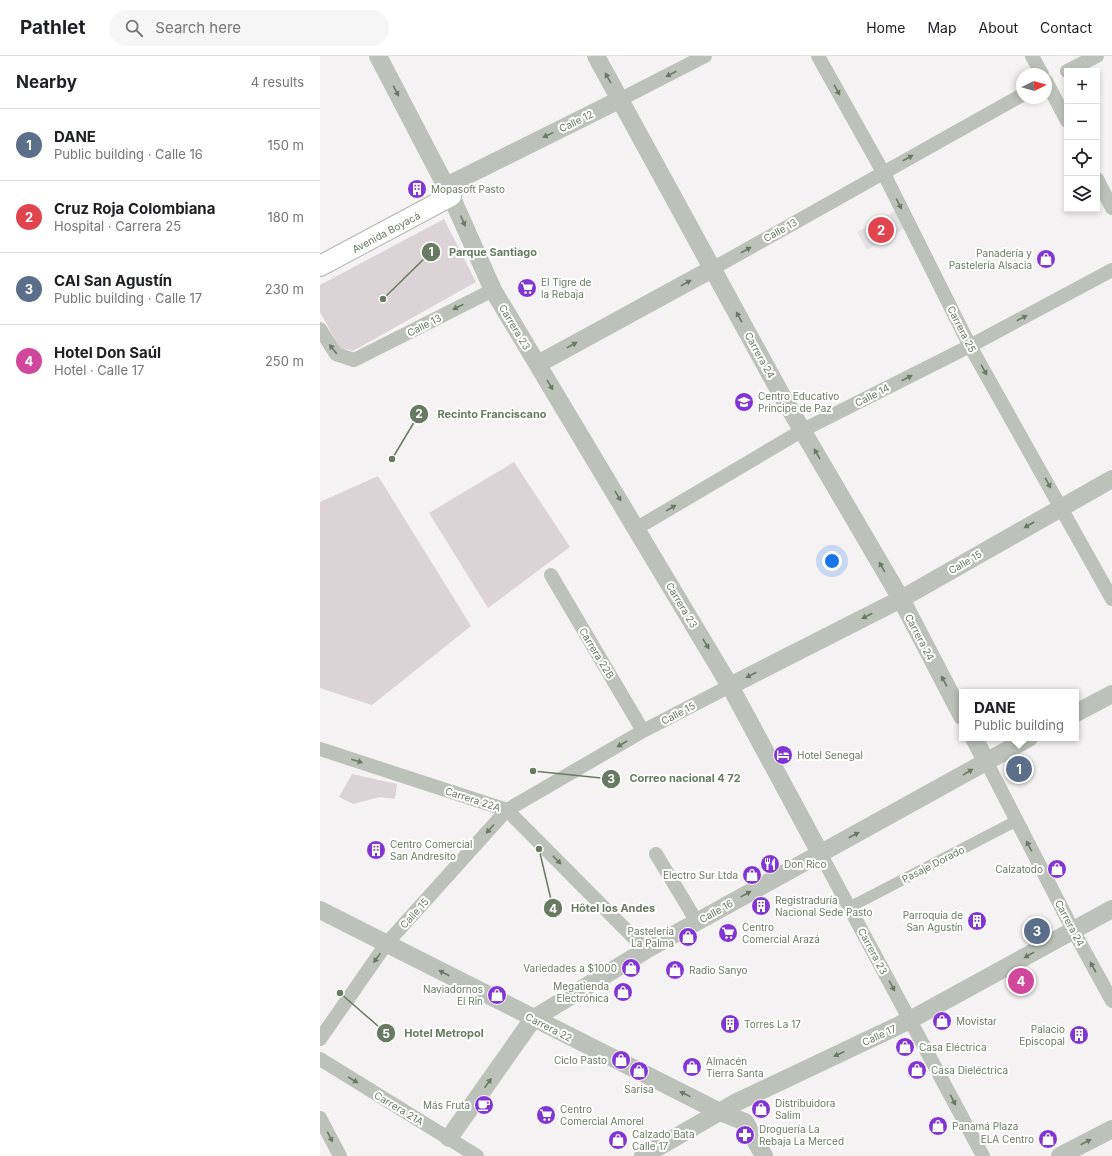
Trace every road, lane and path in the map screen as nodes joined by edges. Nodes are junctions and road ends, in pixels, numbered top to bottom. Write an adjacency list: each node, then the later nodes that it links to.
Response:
1 (378, 56): 17 (street, Carrera 23, one-way to 17)
2 (596, 56): 13 (street, Carrera 24, one-way to 2)
3 (706, 56): 13 (street, Calle 12, one-way to 13)
4 (818, 56): 15 (street, Carrera 25, one-way to 15)
5 (1032, 56): 7 (street)
6 (1097, 56): 8 (street)
7 (1039, 68)
8 (1073, 68)
9 (1064, 73): 10 (street)
10 (1052, 79)
11 (1052, 93): 14 (street)
12 (1016, 98): 15 (street, Calle 13, one-way to 12)
13 (621, 99): 17 (street, Calle 12, one-way to 17); 21 (street, Carrera 24)
14 (1064, 115)
15 (883, 172): 21 (street, Calle 13, one-way to 15); 25 (street, Carrera 25, one-way to 25)
16 (1100, 185): 18 (street)
17 (448, 191): 19 (main road, Avenida Boyacá); 20 (main road, Avenida Boyacá); 23 (street, Carrera 23, one-way to 23)
18 (1112, 208)
19 (320, 252)
20 (320, 266)
21 (712, 269): 26 (street, Calle 13, one-way to 21); 27 (street, Carrera 24, one-way to 21)
22 (1112, 270): 25 (street, Calle 14, one-way to 22)
23 (493, 290): 24 (street, Calle 13, one-way to 24); 26 (street, Carrera 23)
24 (320, 329)
25 (970, 346): 27 (street, Calle 14, one-way to 25); 29 (street, Carrera 25, one-way to 29)
26 (538, 364): 30 (street, Carrera 23, one-way to 30)
27 (803, 430): 30 (street, Calle 14, one-way to 27); 32 (street, Carrera 24, one-way to 27)
28 (1112, 479): 29 (street, Calle 15)
29 (1061, 506): 32 (street, Calle 15, one-way to 32); 33 (street, Carrera 25)
30 (637, 528): 34 (street, Carrera 23, one-way to 34)
31 (551, 575): 38 (street, Carrera 22B)
32 (900, 599): 34 (street, Calle 15, one-way to 34); 36 (street, Carrera 24, one-way to 32)
33 (1112, 599)
34 (730, 686): 38 (street, Calle 15); 45 (street, Carrera 23)
35 (1112, 694): 37 (street)
36 (959, 710)
37 (1079, 711)
38 (643, 732): 43 (street, Calle 15, one-way to 43)
39 (976, 741): 42 (street, Carrera 24)
40 (1024, 741): 42 (street, Calle 16)
41 (320, 749): 43 (street, Carrera 22A, one-way to 43)
42 (986, 761): 44 (street, Carrera 24); 45 (street, Calle 16, one-way to 42)
43 (507, 810): 52 (street, Calle 15, one-way to 52); 53 (street, Carrera 22A, one-way to 53)
44 (1016, 821): 47 (street, Pasaje Dorado); 51 (street, Carrera 24, one-way to 44)
45 (820, 853): 47 (street, Carrera 23); 50 (street, Calle 16, one-way to 45)
46 (656, 854): 50 (street)
47 (850, 907): 56 (street, Carrera 23, one-way to 56)
48 (1112, 909): 51 (street, Calle 17)
49 (320, 910): 52 (street, Carrera 22)
50 (697, 922): 53 (street, Calle 16)
51 (1073, 930): 54 (street, Carrera 24, one-way to 51); 56 (street, Calle 17, one-way to 56)
52 (387, 943): 55 (street, Carrera 22, one-way to 52); 57 (street, Calle 15, one-way to 57)
53 (646, 950): 55 (street, Calle 16)
54 (1112, 1001)
55 (533, 1019): 59 (street, Carrera 22, one-way to 55); 62 (street, Calle 16, one-way to 55)
56 (910, 1020): 59 (street, Calle 17, one-way to 59); 67 (street, Carrera 23, one-way to 67)
57 (320, 1039)
58 (320, 1060): 62 (street, Carrera 21A, one-way to 62)
59 (720, 1112): 65 (street, Calle 17); 66 (street, Carrera 22)
60 (320, 1118): 63 (street, one-way to 63)
61 (1112, 1129): 68 (street, one-way to 61)
62 (449, 1138): 64 (street, Carrera 21A)
63 (340, 1156)
64 (477, 1156)
65 (643, 1156)
66 (764, 1156)
67 (983, 1156)
68 (1060, 1156)

